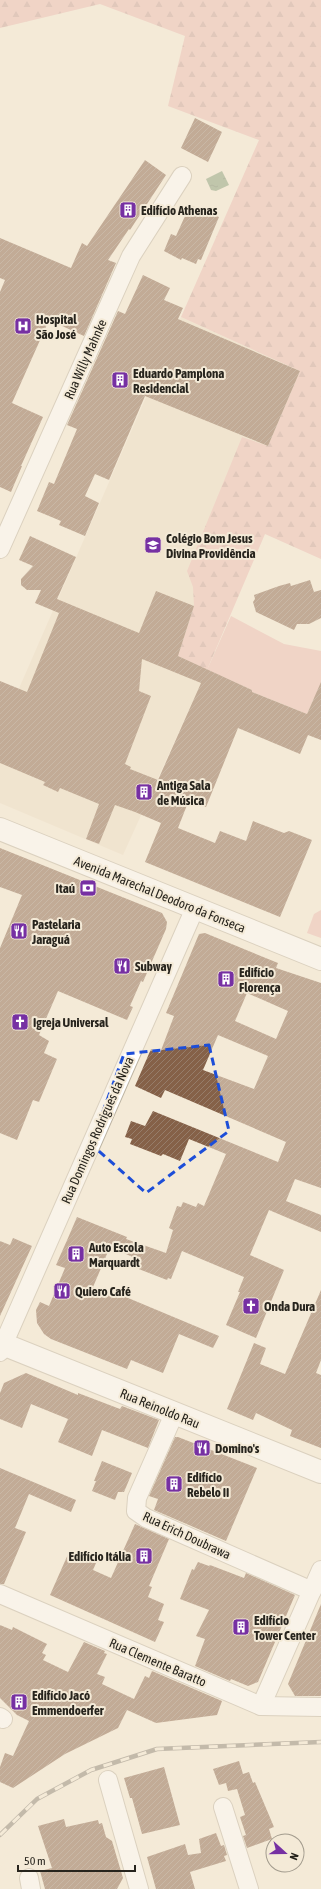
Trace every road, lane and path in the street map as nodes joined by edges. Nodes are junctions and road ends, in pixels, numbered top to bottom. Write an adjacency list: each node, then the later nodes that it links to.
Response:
1 (182, 176): 2 (street, Rua Willy Mahnke)
2 (0, 549)
3 (0, 829): 4 (main road, Avenida Marechal Deodoro da Fonseca)
4 (195, 908): 5 (main road, Avenida Marechal Deodoro da Fonseca); 6 (street, Rua Domingos Rodrigues da Nova)
5 (321, 959)
6 (1, 1346): 7 (main road, Rua Reinoldo Rau)
7 (174, 1414): 8 (main road, Rua Reinoldo Rau); 10 (street, Rua Erich Doubrawa)
8 (321, 1472)
9 (321, 1570): 10 (street)
10 (312, 1591): 12 (street)
11 (0, 1594): 12 (street, Rua Clemente Baratto)
12 (261, 1706): 13 (street, Rua Clemente Baratto)
13 (321, 1707)
14 (108, 1780): 16 (street)
15 (223, 1807): 17 (street)
16 (139, 1889)
17 (249, 1889)

